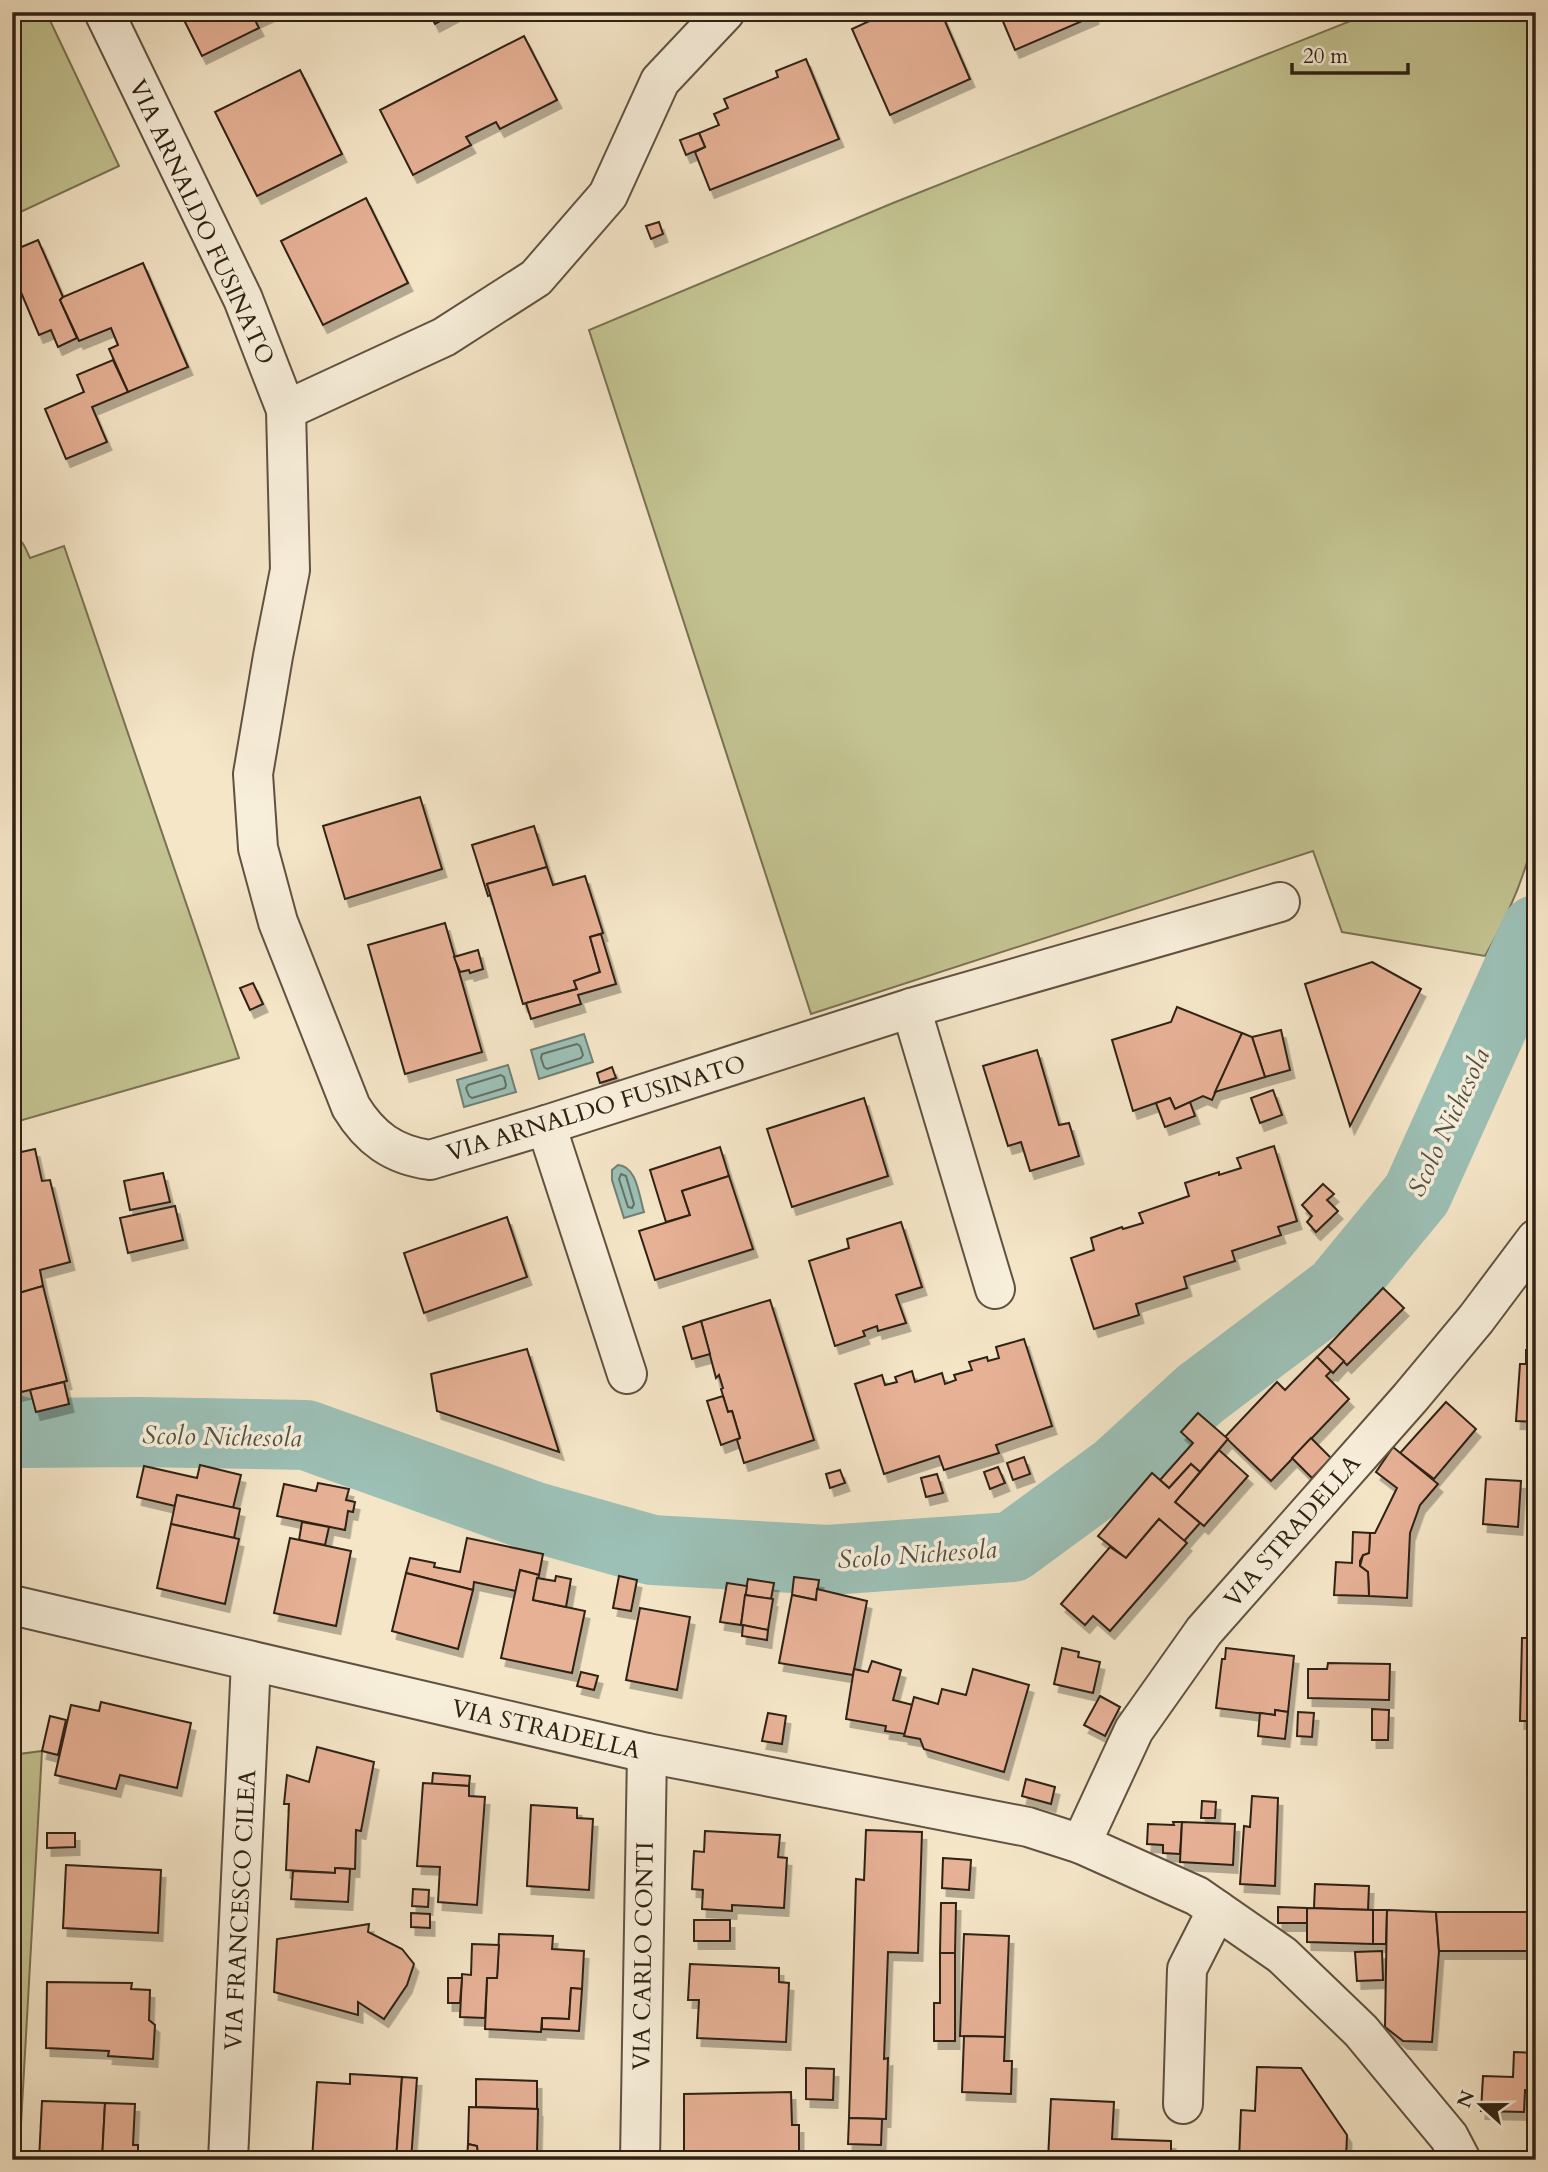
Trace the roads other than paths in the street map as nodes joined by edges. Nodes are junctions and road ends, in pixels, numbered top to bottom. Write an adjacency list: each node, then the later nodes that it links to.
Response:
1 (104, 12): 3 (street, VIA ARNALDO FUSINATO)
2 (725, 12): 3 (street)
3 (286, 410): 6 (street, VIA ARNALDO FUSINATO)
4 (1280, 902): 5 (street, VIA ARNALDO FUSINATO)
5 (911, 1007): 6 (street, VIA ARNALDO FUSINATO); 8 (street)
6 (546, 1125): 9 (street)
7 (1536, 1239): 13 (street, VIA STRADELLA)
8 (995, 1289)
9 (628, 1374)
10 (12, 1605): 11 (street, VIA STRADELLA)
11 (251, 1661): 12 (street, VIA STRADELLA); 16 (street, VIA FRANCESCO CILEA)
12 (647, 1753): 13 (street, VIA STRADELLA); 17 (street, VIA CARLO CONTI)
13 (1081, 1844): 14 (street, VIA STRADELLA)
14 (1217, 1910): 15 (street); 18 (street, VIA STRADELLA)
15 (1182, 2104)
16 (228, 2160)
17 (640, 2160)
18 (1461, 2160)

